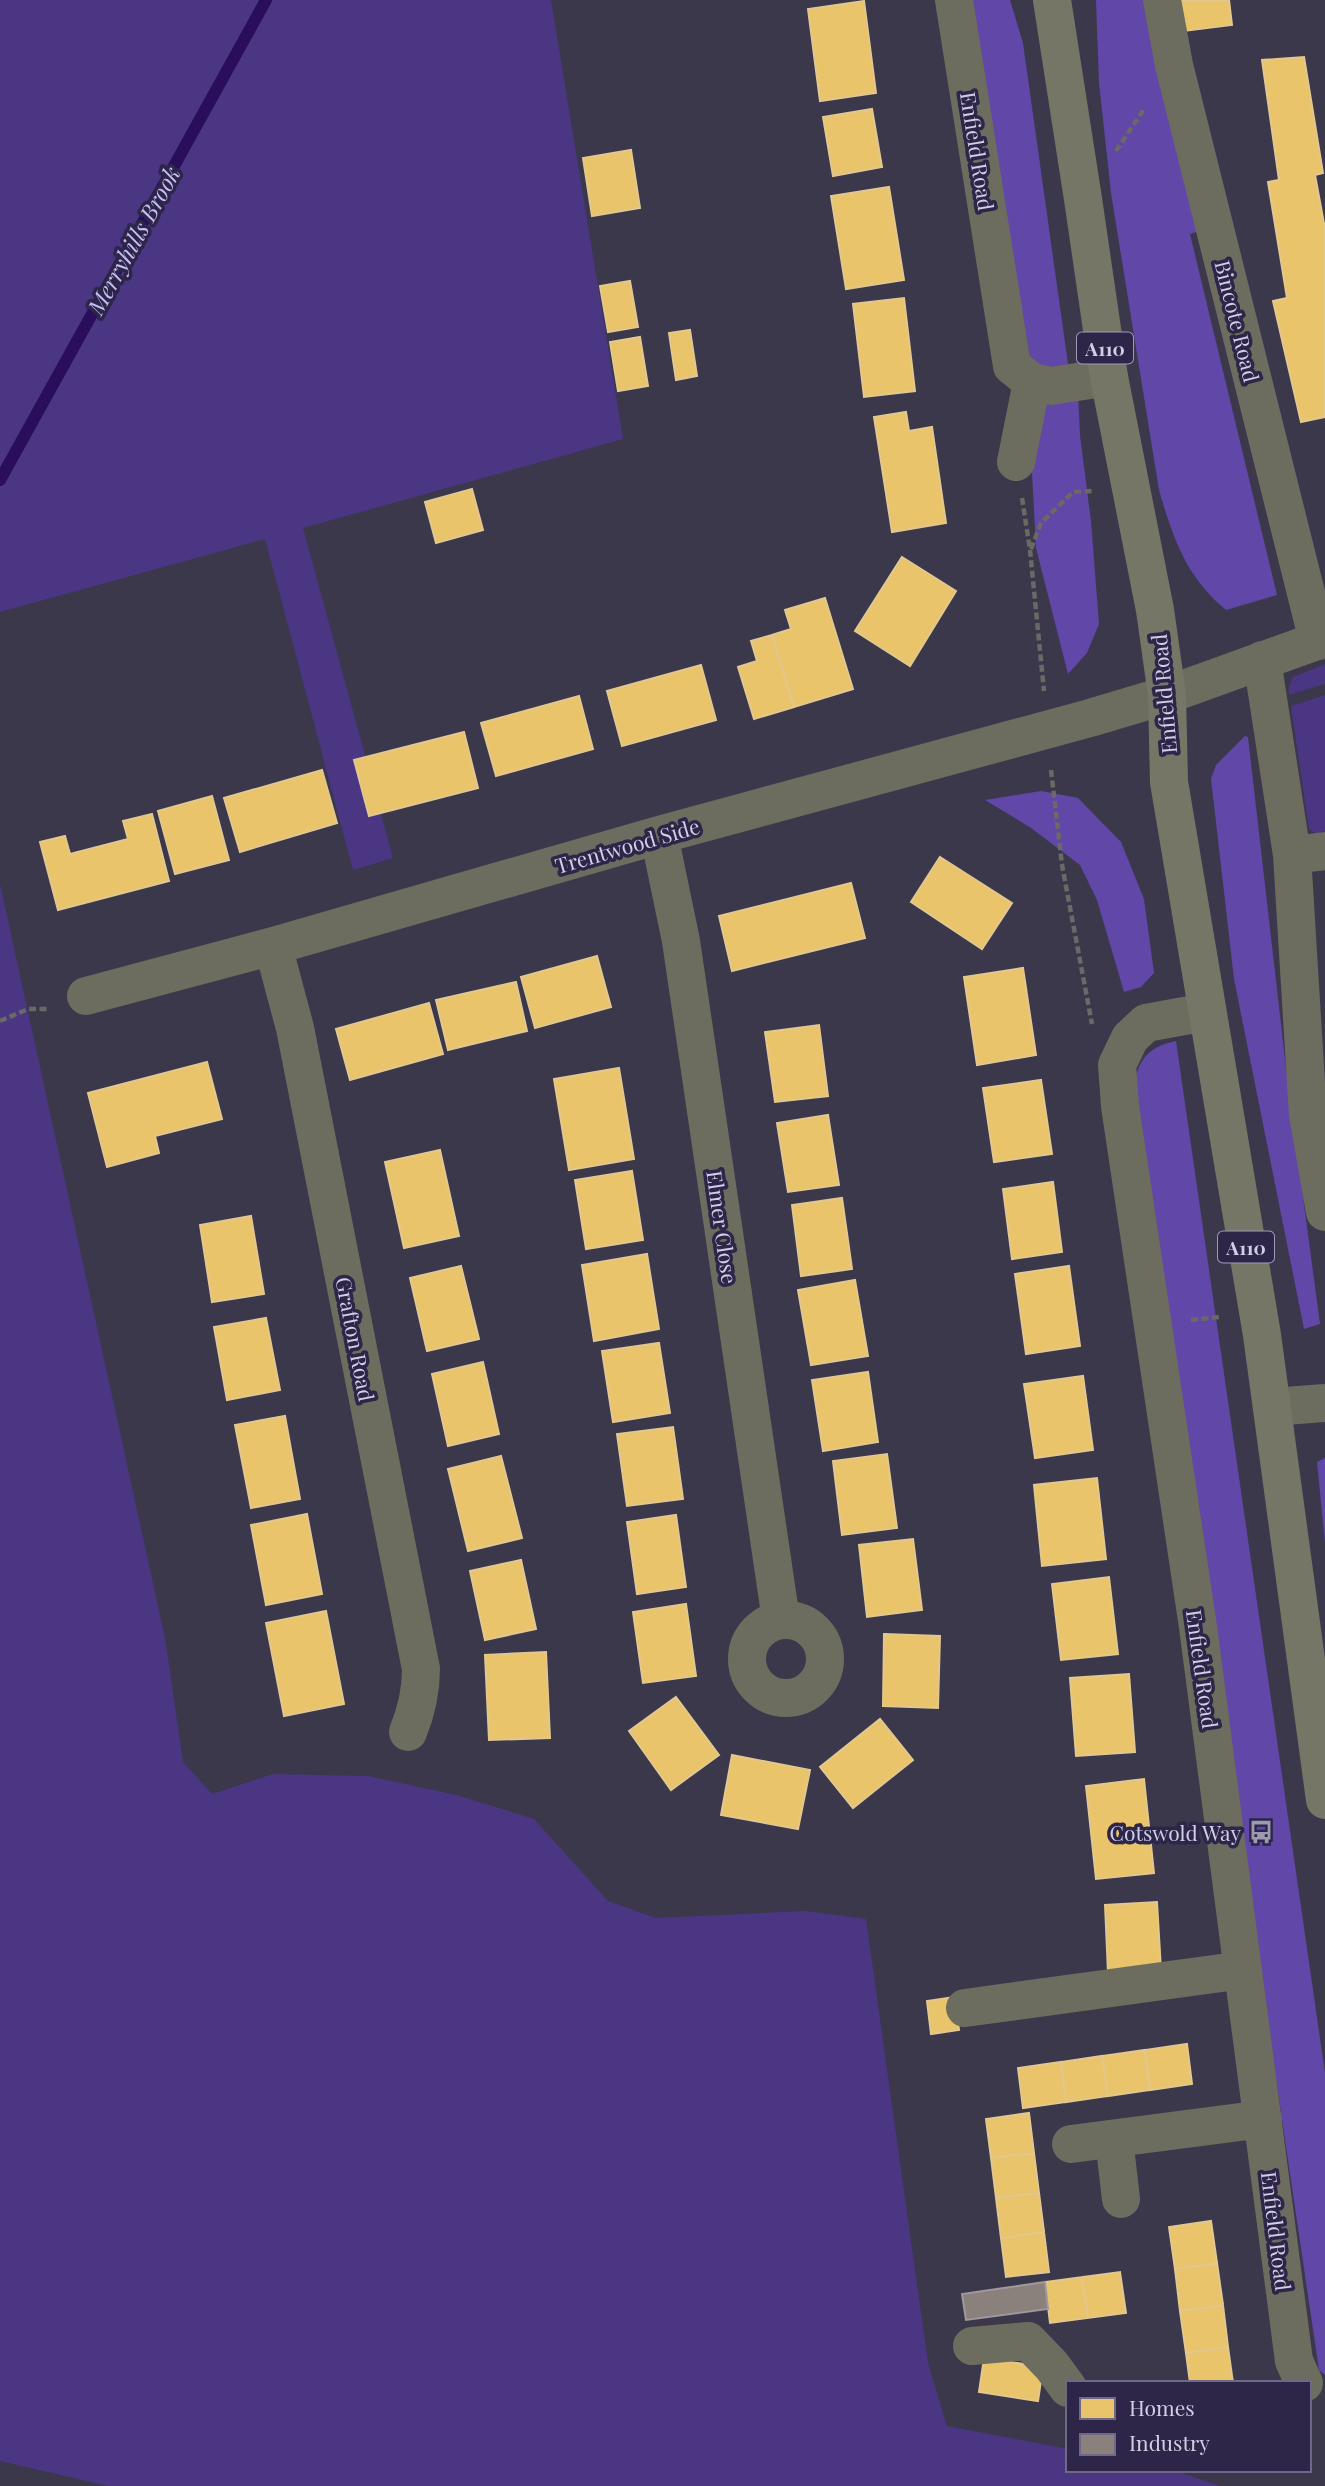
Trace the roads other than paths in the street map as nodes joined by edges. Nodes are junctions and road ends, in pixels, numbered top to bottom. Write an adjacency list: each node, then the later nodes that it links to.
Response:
1 (954, 0): 5 (street, Enfield Road)
2 (1052, 0): 4 (main road, Enfield Road / A110)
3 (1162, 0): 7 (street, Bincote Road)
4 (1109, 377): 5 (street); 9 (main road, Enfield Road / A110)
5 (1032, 382): 6 (street)
6 (1016, 462)
7 (1321, 640): 8 (street, Bincote Road)
8 (1262, 660): 9 (street, Bincote Road); 11 (street)
9 (1167, 695): 10 (street, Trentwood Side); 14 (main road, Enfield Road / A110)
10 (659, 835): 12 (street, Trentwood Side); 18 (street, Elmer Close)
11 (1308, 853): 15 (street)
12 (273, 946): 13 (street, Trentwood Side); 19 (street, Grafton Road)
13 (86, 996)
14 (1206, 1012): 17 (main road, Enfield Road / A110); 21 (street, Enfield Road)
15 (1325, 1212)
16 (1325, 1403): 17 (street)
17 (1272, 1406): 20 (main road, Enfield Road / A110)
18 (781, 1620)
19 (408, 1731)
20 (1325, 1800)
21 (1243, 1970): 22 (street); 23 (street, Enfield Road)
22 (965, 2008)
23 (1263, 2119): 24 (street); 28 (street, Enfield Road)
24 (1114, 2139): 25 (street); 26 (street)
25 (1071, 2144)
26 (1121, 2199)
27 (972, 2346): 29 (street)
28 (1303, 2381)
29 (1066, 2385)

